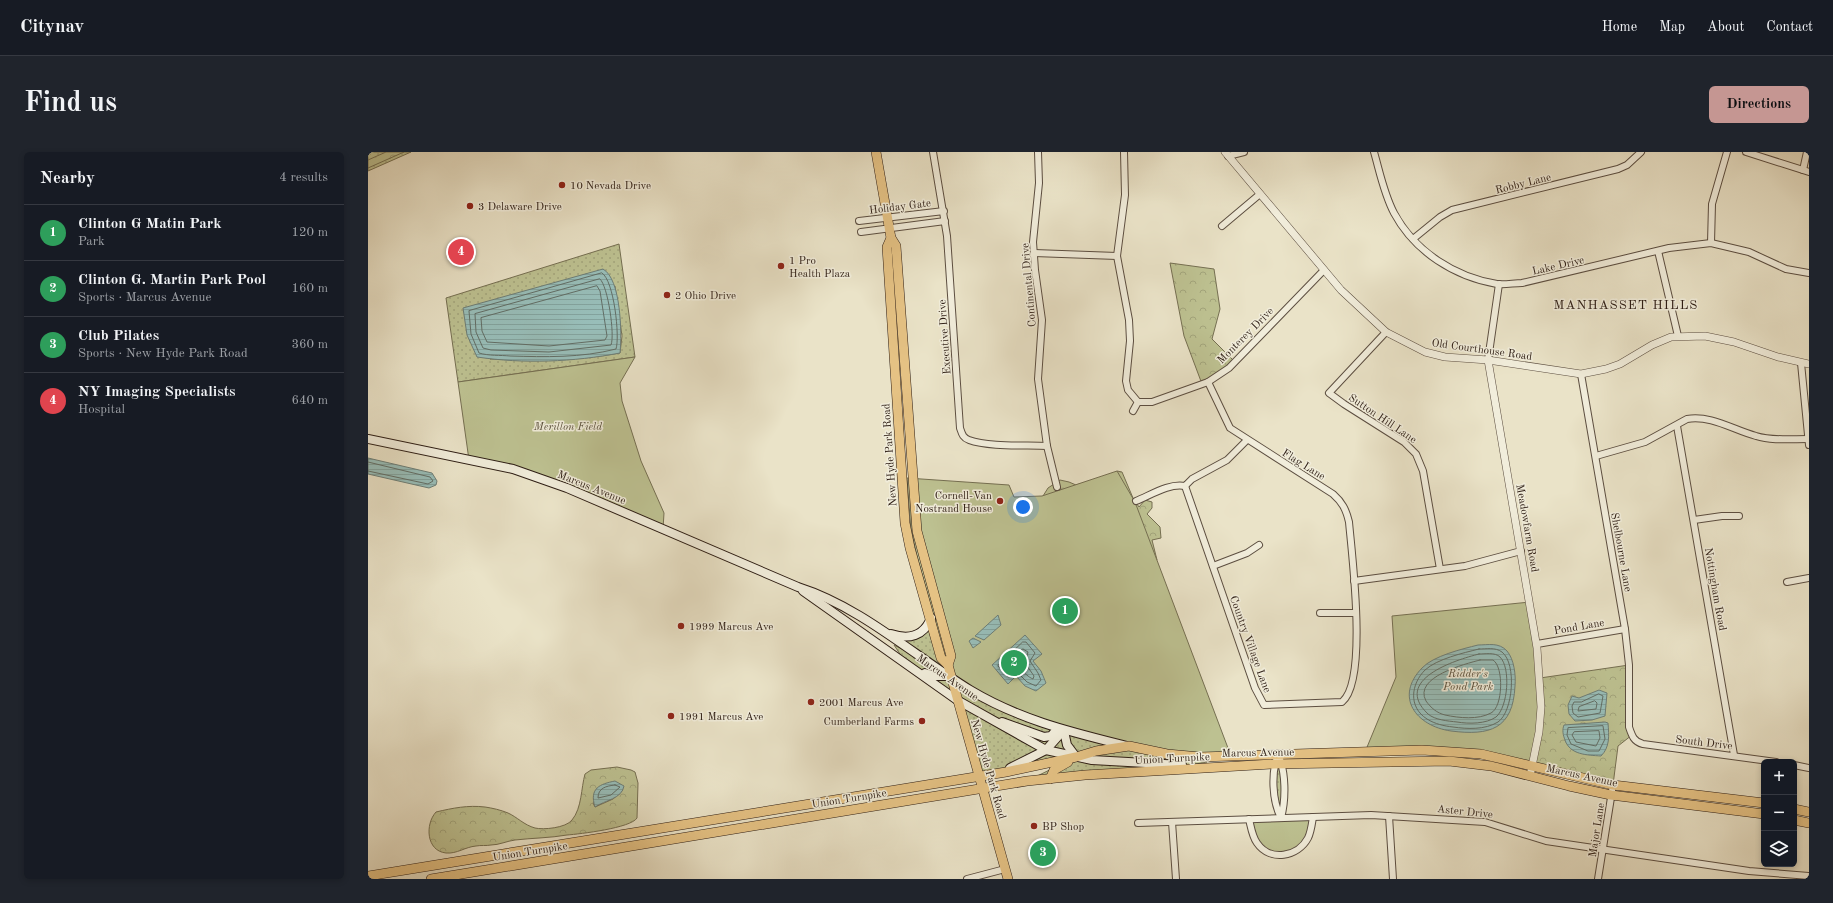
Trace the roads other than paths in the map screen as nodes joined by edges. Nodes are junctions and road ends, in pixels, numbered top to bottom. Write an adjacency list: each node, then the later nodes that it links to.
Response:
1 (876, 152): 15 (main road, New Hyde Park Road)
2 (933, 152): 14 (street, Executive Drive)
3 (1038, 152): 25 (street, Continental Drive)
4 (1124, 152): 26 (street)
5 (1244, 152): 11 (street)
6 (1374, 152): 22 (street, Lake Drive)
7 (1641, 152): 22 (street, Robby Lane)
8 (1727, 152): 23 (street)
9 (1746, 152): 12 (street)
10 (1807, 152): 12 (street)
11 (1227, 154): 13 (street, Old Courthouse Road)
12 (1806, 171)
13 (1260, 194): 18 (street); 27 (street, Old Courthouse Road)
14 (944, 211): 15 (street, Holiday Gate); 17 (street, Executive Drive)
15 (888, 218): 16 (street, Holiday Gate); 19 (main road, New Hyde Park Road)
16 (859, 221)
17 (945, 221): 19 (street, Holiday Gate); 43 (street, Executive Drive)
18 (1222, 226)
19 (890, 228): 20 (street, Holiday Gate); 21 (main road, New Hyde Park Road)
20 (861, 232)
21 (891, 238): 60 (main road, New Hyde Park Road); 64 (main road, New Hyde Park Road)
22 (1413, 238): 29 (street, Lake Drive)
23 (1711, 243): 24 (street, Lake Drive); 28 (street, Lake Drive)
24 (1658, 251): 29 (street, Lake Drive); 31 (street)
25 (1034, 252): 26 (street); 43 (street, Continental Drive)
26 (1117, 256): 37 (street)
27 (1324, 270): 30 (street, Old Courthouse Road); 36 (street, Monterey Drive)
28 (1809, 274)
29 (1499, 284): 32 (street, Meadowfarm Road)
30 (1386, 332): 32 (street, Old Courthouse Road); 53 (street, Sutton Hill Lane)
31 (1678, 336): 33 (street, Old Courthouse Road); 35 (street, Old Courthouse Road)
32 (1488, 360): 35 (street, Old Courthouse Road); 51 (street, Meadowfarm Road)
33 (1801, 363): 34 (street, Old Courthouse Road); 42 (street)
34 (1809, 364)
35 (1581, 374): 44 (street, Shelbourne Lane)
36 (1208, 382): 37 (street, Monterey Drive); 41 (street, Flag Lane)
37 (1138, 402): 38 (street)
38 (1133, 411)
39 (1677, 426): 42 (street); 44 (street); 49 (street, Nottingham Road)
40 (368, 439): 57 (main road, Marcus Avenue)
41 (1247, 440): 45 (street); 55 (street, Flag Lane)
42 (1809, 442)
43 (1047, 446): 46 (street, Continental Drive)
44 (1596, 456): 61 (street, Shelbourne Lane)
45 (1185, 486): 47 (street); 52 (street, Country Village Lane)
46 (1057, 487)
47 (1136, 501)
48 (1739, 516): 49 (street)
49 (1694, 520): 74 (street, Nottingham Road)
50 (1259, 545): 52 (street)
51 (1521, 551): 53 (street); 63 (street, Meadowfarm Road)
52 (1213, 566): 59 (street, Country Village Lane)
53 (1440, 569): 55 (street)
54 (1809, 578): 56 (street)
55 (1354, 581): 59 (street, Country Village Lane)
56 (1787, 582)
57 (798, 587): 62 (main road, Marcus Avenue); 65 (main road, Marcus Avenue)
58 (1320, 613): 59 (street)
59 (1355, 613)
60 (931, 618): 62 (main road); 64 (main road, New Hyde Park Road)
61 (1625, 629): 63 (street, Pond Lane); 70 (street, Shelbourne Lane)
62 (883, 632): 66 (main road, Marcus Avenue)
63 (1537, 644): 78 (street, Meadowfarm Road)
64 (948, 665): 66 (main road, New Hyde Park Road)
65 (915, 669): 66 (main road); 67 (main road, Marcus Avenue)
66 (950, 676): 67 (main road, New Hyde Park Road); 69 (main road, Marcus Avenue)
67 (957, 700): 68 (main road, Marcus Avenue); 83 (main road, New Hyde Park Road)
68 (979, 714): 69 (main road); 72 (main road, Marcus Avenue)
69 (1061, 730): 71 (main road, Marcus Avenue); 72 (main road); 75 (main road)
70 (1632, 735): 74 (street, South Drive)
71 (1129, 746): 73 (main road, Marcus Avenue); 75 (main road, Union Turnpike)
72 (1046, 750): 75 (main road, Marcus Avenue); 81 (main road)
73 (1278, 754): 77 (street); 78 (main road, Marcus Avenue)
74 (1734, 755): 76 (street, South Drive)
75 (1076, 757): 77 (main road, Marcus Avenue); 81 (main road, Union Turnpike); 84 (main road)
76 (1761, 760)
77 (1278, 764): 82 (main road, Marcus Avenue); 84 (main road, Union Turnpike); 94 (street)
78 (1532, 766): 82 (street, Meadowfarm Road); 85 (main road, Marcus Avenue)
79 (1797, 766): 80 (street)
80 (1809, 768)
81 (996, 774): 83 (main road, Union Turnpike)
82 (1530, 776): 87 (main road, Marcus Avenue)
83 (979, 777): 86 (main road, New Hyde Park Road); 100 (main road, Union Turnpike)
84 (1050, 778): 86 (main road, Union Turnpike)
85 (1613, 785): 87 (street, Major Lane); 88 (main road, Marcus Avenue)
86 (982, 788): 101 (main road, Union Turnpike); 103 (main road, New Hyde Park Road)
87 (1611, 795): 91 (main road, Marcus Avenue); 102 (street, Major Lane)
88 (1761, 803)
89 (1797, 810): 90 (main road)
90 (1809, 812)
91 (1761, 814)
92 (1389, 816): 93 (street, Aster Drive); 102 (street, Aster Drive); 110 (street)
93 (1313, 817): 94 (street, Aster Drive); 95 (street)
94 (1281, 818): 95 (street, Aster Drive)
95 (1248, 819): 97 (street, Aster Drive)
96 (1797, 821): 99 (main road)
97 (1172, 822): 98 (street, Aster Drive); 109 (street)
98 (1138, 823)
99 (1809, 823)
100 (652, 830): 101 (street); 104 (main road, Union Turnpike)
101 (655, 842): 106 (main road, Union Turnpike)
102 (1603, 849): 105 (street, Aster Drive); 111 (street, Major Lane)
103 (1005, 869): 107 (street); 108 (main road, New Hyde Park Road)
104 (368, 876)
105 (1809, 876)
106 (431, 879)
107 (968, 879)
108 (1008, 879)
109 (1176, 879)
110 (1393, 879)
111 (1598, 879)

